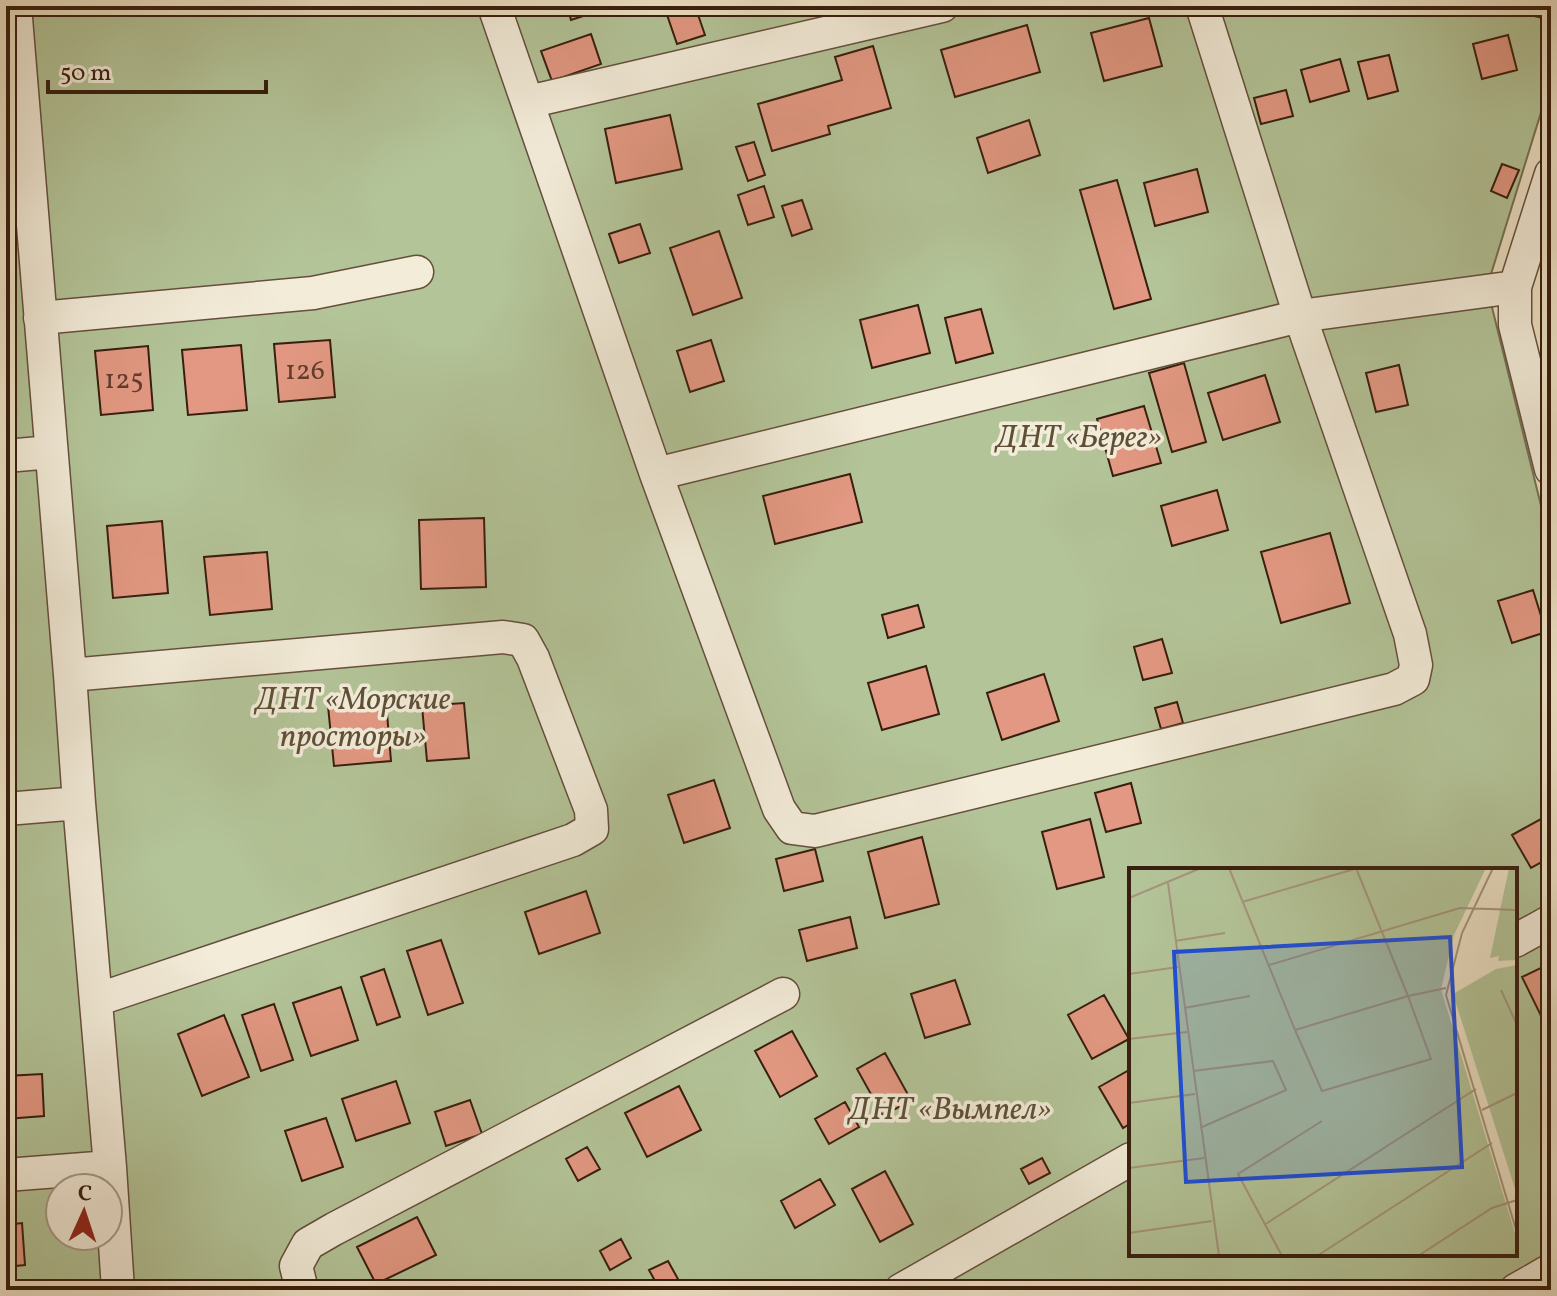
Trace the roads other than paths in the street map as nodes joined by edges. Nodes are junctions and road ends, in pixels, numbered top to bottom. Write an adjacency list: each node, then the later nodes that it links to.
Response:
1 (15, 6): 5 (street)
2 (494, 6): 6 (street)
3 (942, 6): 6 (street)
4 (1202, 6): 10 (street)
5 (13, 91): 11 (street)
6 (528, 102): 15 (street)
7 (1551, 174): 9 (street)
8 (417, 272): 11 (street)
9 (1515, 287): 10 (street); 14 (street)
10 (1300, 316): 15 (street); 15 (street)
11 (40, 318): 12 (street)
12 (51, 452): 13 (street); 16 (street)
13 (6, 456)
14 (1551, 469)
15 (656, 474)
16 (70, 675): 17 (street); 22 (street)
17 (79, 803): 18 (street); 22 (street)
18 (6, 809)
19 (1551, 921): 20 (street)
20 (1517, 940)
21 (783, 994): 28 (street)
22 (96, 1000): 24 (street)
23 (1129, 1160): 29 (street)
24 (110, 1167): 25 (street); 27 (street)
25 (6, 1175)
26 (1551, 1270): 30 (street)
27 (118, 1290)
28 (302, 1290)
29 (901, 1290)
30 (1516, 1290)

